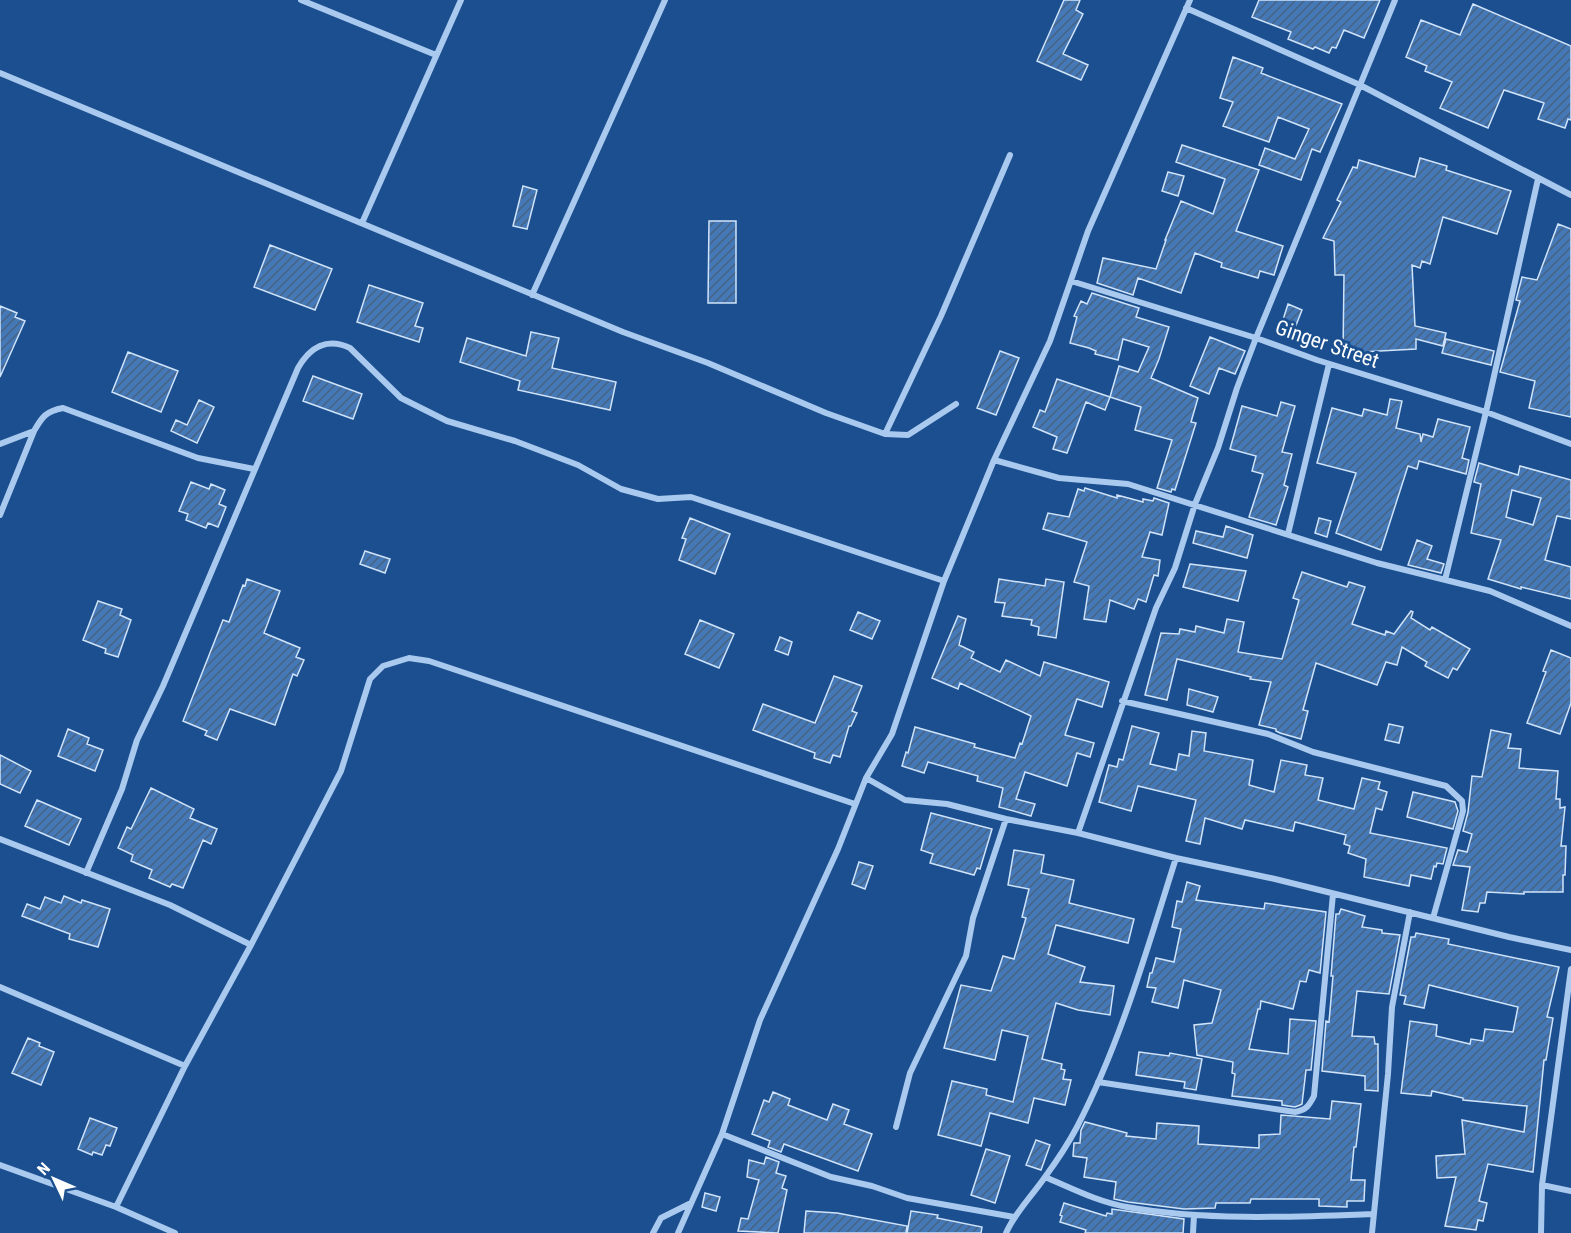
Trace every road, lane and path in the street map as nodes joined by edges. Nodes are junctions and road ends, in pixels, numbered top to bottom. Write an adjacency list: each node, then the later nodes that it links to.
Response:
1 (301, 0): 7 (street)
2 (461, 0): 7 (street)
3 (665, 0): 15 (street)
4 (1190, 0): 6 (street)
5 (1395, 0): 9 (street)
6 (1186, 8): 9 (street); 14 (street)
7 (436, 55): 13 (street)
8 (0, 74): 13 (street)
9 (1360, 85): 11 (street); 16 (street)
10 (1010, 155): 21 (street)
11 (1538, 179): 12 (street); 19 (street)
12 (1571, 195)
13 (362, 223): 15 (street)
14 (1071, 281): 16 (street, Ginger Street); 24 (street)
15 (532, 295): 21 (street)
16 (1256, 338): 17 (street, Ginger Street); 26 (street)
17 (1329, 364): 19 (street, Ginger Street); 28 (street)
18 (956, 404): 21 (street)
19 (1486, 412): 23 (street, Ginger Street); 29 (street)
20 (34, 431): 22 (street); 25 (street); 27 (street)
21 (885, 435)
22 (0, 444)
23 (1571, 444)
24 (994, 460): 26 (street); 30 (street)
25 (254, 469): 30 (street); 39 (street)
26 (1195, 504): 28 (street); 32 (street)
27 (0, 515)
28 (1288, 534): 29 (street)
29 (1445, 580): 31 (street)
30 (944, 581): 33 (street)
31 (1571, 626)
32 (1122, 701): 36 (street); 42 (street)
33 (866, 778): 34 (street); 35 (street)
34 (855, 804): 43 (street); 50 (street)
35 (1006, 819): 36 (street); 49 (street)
36 (1078, 833): 38 (street)
37 (0, 839): 39 (street)
38 (1176, 858): 40 (street); 48 (street)
39 (86, 873): 43 (street)
40 (1333, 894): 41 (street); 48 (street)
41 (1410, 912): 42 (street); 57 (street)
42 (1433, 918): 44 (street)
43 (251, 945): 47 (street)
44 (1571, 950)
45 (1571, 969): 53 (street)
46 (0, 987): 47 (street)
47 (185, 1066): 56 (street)
48 (1098, 1082): 52 (street)
49 (896, 1127)
50 (722, 1134): 55 (street); 59 (street)
51 (0, 1165): 56 (street)
52 (1045, 1177): 58 (street); 59 (street)
53 (1542, 1185): 54 (street); 66 (street)
54 (1571, 1191)
55 (692, 1203): 61 (street); 62 (street)
56 (116, 1207): 60 (street)
57 (1372, 1214): 58 (street); 65 (street)
58 (1194, 1215): 64 (street)
59 (1014, 1217): 63 (street)
60 (175, 1233)
61 (653, 1233)
62 (678, 1233)
63 (1006, 1233)
64 (1193, 1233)
65 (1372, 1233)
66 (1540, 1233)

